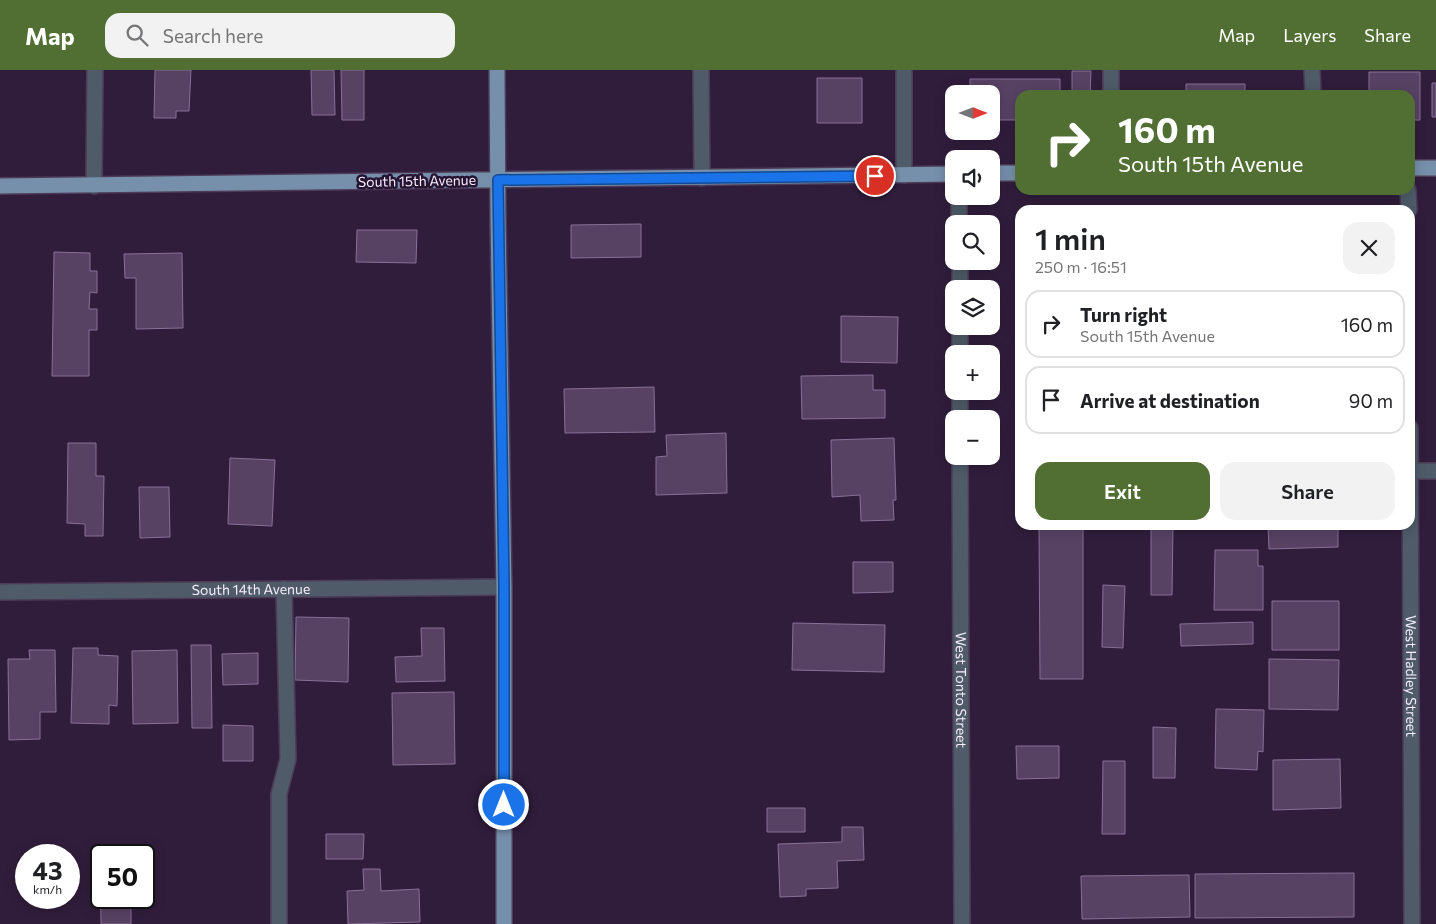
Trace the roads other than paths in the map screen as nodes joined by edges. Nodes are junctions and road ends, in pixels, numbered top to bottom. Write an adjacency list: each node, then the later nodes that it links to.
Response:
1 (95, 70): 18 (street)
2 (498, 70): 16 (main road)
3 (701, 70): 15 (street)
4 (904, 70): 14 (street)
5 (1111, 70): 7 (street)
6 (1312, 70): 8 (street)
7 (1111, 90)
8 (1313, 90)
9 (1415, 168): 10 (main road)
10 (1436, 168)
11 (1015, 173): 13 (main road)
12 (945, 174): 14 (main road, South 15th Avenue)
13 (1000, 174)
14 (904, 176): 15 (main road, South 15th Avenue)
15 (702, 178): 16 (main road, South 15th Avenue)
16 (498, 180): 18 (main road, South 15th Avenue); 23 (main road)
17 (0, 186): 18 (main road, South 15th Avenue)
18 (94, 186)
19 (960, 465): 28 (street, West Tonto Street)
20 (1436, 470): 21 (street)
21 (1415, 471)
22 (1410, 530): 29 (street, West Hadley Street)
23 (504, 587): 24 (street, South 14th Avenue); 27 (main road)
24 (284, 589): 25 (street, South 14th Avenue); 26 (street)
25 (0, 592)
26 (279, 924)
27 (504, 924)
28 (962, 924)
29 (1412, 924)

